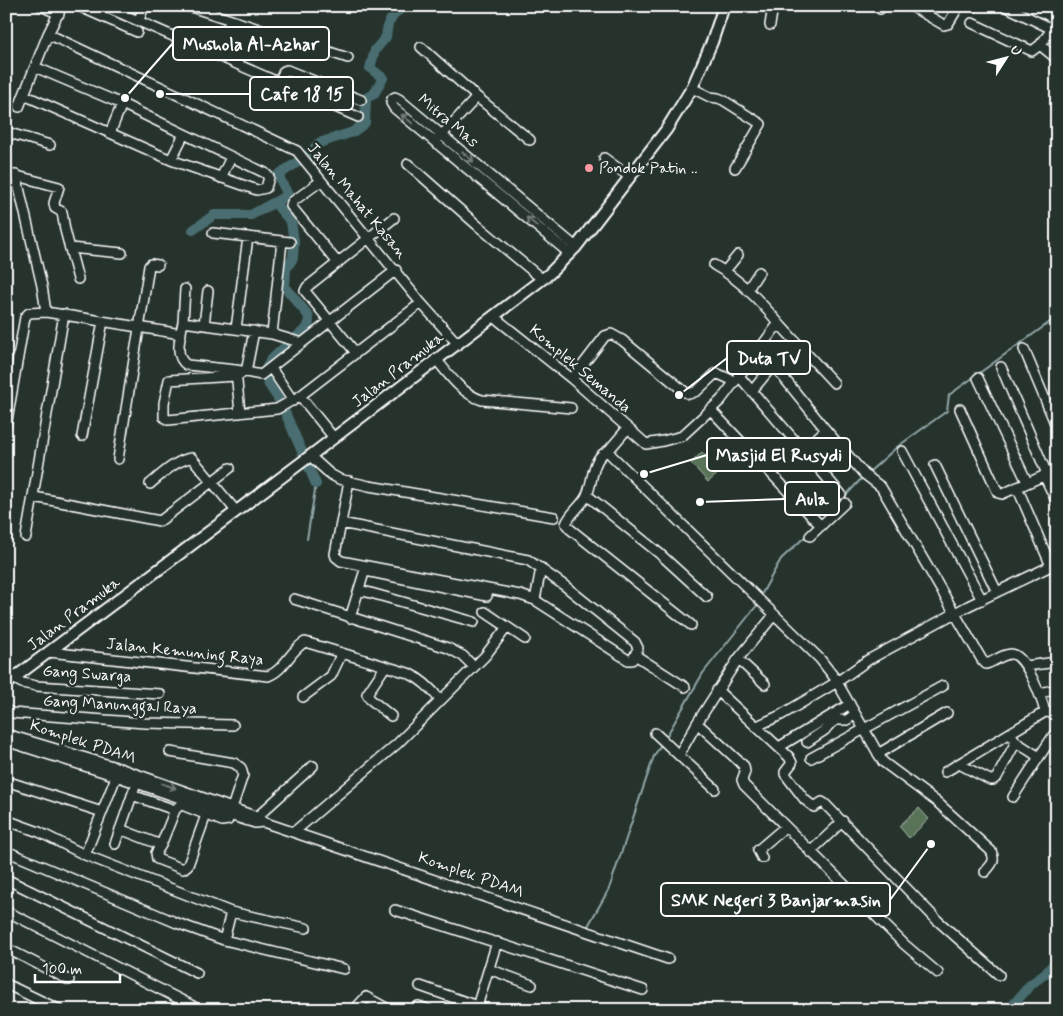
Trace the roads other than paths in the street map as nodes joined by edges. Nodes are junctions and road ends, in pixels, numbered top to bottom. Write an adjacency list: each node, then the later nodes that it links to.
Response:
1 (41, 6): 11 (street)
2 (78, 6): 17 (street)
3 (104, 6): 12 (street)
4 (144, 6): 12 (street)
5 (188, 6): 13 (street)
6 (724, 6): 26 (main road, Jalan Pramuka)
7 (773, 6): 15 (street)
8 (911, 6): 9 (street)
9 (959, 6)
10 (1005, 6): 16 (street)
11 (61, 10): 18 (street)
12 (139, 20): 21 (street)
13 (230, 21): 21 (street); 22 (street)
14 (972, 23): 19 (street)
15 (770, 25)
16 (1054, 26): 19 (street)
17 (137, 32)
18 (48, 34): 24 (street); 48 (street, Jalan Mahat Kasan)
19 (1040, 45): 23 (street)
20 (421, 47): 28 (street)
21 (218, 55): 25 (street)
22 (348, 58)
23 (1057, 58)
24 (35, 68): 27 (street); 30 (street)
25 (279, 82): 29 (street); 32 (street)
26 (692, 88): 43 (street); 46 (main road, Jalan Pramuka)
27 (24, 95): 31 (street); 34 (street)
28 (477, 96): 36 (street); 37 (street)
29 (361, 100)
30 (122, 104): 34 (street); 35 (street)
31 (19, 107)
32 (358, 117)
33 (6, 132): 38 (street)
34 (110, 134): 41 (street)
35 (184, 134): 39 (street); 41 (street)
36 (439, 138): 36 (street, Mitra Mas, one-way to 36); 54 (street, Mitra Mas)
37 (530, 140)
38 (50, 145)
39 (231, 157): 47 (street); 47 (street)
40 (604, 158): 46 (street)
41 (171, 160): 47 (street)
42 (408, 164): 64 (street)
43 (735, 168)
44 (6, 172): 45 (street)
45 (16, 175): 53 (street); 69 (street)
46 (630, 177): 54 (main road, Jalan Pramuka)
47 (221, 178)
48 (321, 181): 52 (street, Jalan Mahat Kasan); 57 (street)
49 (394, 218): 52 (street)
50 (213, 233): 51 (street)
51 (248, 238): 78 (street); 81 (street)
52 (369, 239): 57 (street); 60 (street, Jalan Mahat Kasan)
53 (70, 248): 55 (street); 63 (street)
54 (573, 250): 64 (main road, Jalan Pramuka)
55 (122, 253)
56 (738, 255): 61 (street)
57 (338, 263): 74 (street)
58 (158, 265): 77 (street)
59 (714, 265): 61 (street)
60 (396, 270): 68 (street, Jalan Mahat Kasan); 74 (street)
61 (725, 271): 66 (street)
62 (759, 272): 66 (street)
63 (78, 279)
64 (542, 279): 71 (main road, Jalan Pramuka)
65 (185, 289): 73 (street)
66 (748, 289): 76 (street)
67 (208, 291): 75 (street)
68 (421, 303): 83 (street, Jalan Mahat Kasan); 85 (street)
69 (46, 312): 70 (street); 100 (street)
70 (64, 314): 72 (street); 122 (street)
71 (492, 316): 83 (main road, Jalan Pramuka); 92 (street, Komplek Semanda)
72 (103, 321): 77 (street); 104 (street)
73 (183, 322): 75 (street); 80 (street)
74 (329, 322): 82 (street); 85 (street)
75 (204, 325): 78 (street)
76 (781, 326): 90 (street); 93 (street)
77 (139, 328): 80 (street); 110 (street)
78 (236, 329): 79 (street)
79 (254, 331): 81 (street); 89 (street)
80 (181, 334): 89 (street)
81 (272, 334): 82 (street)
82 (297, 341): 88 (street)
83 (457, 343): 86 (main road, Jalan Pramuka)
84 (1024, 349): 101 (street)
85 (356, 353): 95 (street)
86 (436, 360): 96 (street); 105 (main road, Jalan Pramuka)
87 (1001, 367): 114 (street)
88 (267, 371): 89 (street); 95 (street)
89 (241, 372): 99 (street); 99 (street)
90 (736, 378): 92 (street); 94 (street); 97 (street)
91 (978, 378): 117 (street)
92 (572, 380): 102 (street, Komplek Semanda)
93 (834, 383)
94 (752, 391): 103 (street); 107 (street)
95 (294, 400): 99 (street); 105 (street)
96 (571, 408)
97 (710, 409): 102 (street, Komplek Semanda); 128 (street)
98 (960, 409): 119 (street)
99 (240, 413)
100 (6, 426)
101 (1057, 428)
102 (627, 429): 106 (street)
103 (826, 430): 107 (street); 141 (street)
104 (82, 436)
105 (334, 438): 109 (main road, Jalan Pramuka)
106 (609, 450): 121 (street); 142 (street)
107 (802, 450): 120 (street)
108 (902, 451): 139 (street)
109 (308, 457): 115 (street); 125 (main road, Jalan Pramuka)
110 (118, 459)
111 (935, 466): 134 (street)
112 (230, 468): 116 (street)
113 (1057, 470): 114 (street)
114 (1046, 474): 117 (street); 124 (street)
115 (349, 481): 126 (street); 127 (street)
116 (212, 482): 118 (street); 122 (street); 125 (street)
117 (1027, 482): 119 (street)
118 (150, 484)
119 (1017, 487): 131 (street)
120 (841, 494)
121 (587, 495): 136 (street); 145 (street)
122 (34, 497): 129 (street)
123 (845, 504): 128 (street)
124 (1057, 504)
125 (236, 510): 148 (main road, Jalan Pramuka)
126 (554, 517)
127 (341, 523): 132 (street); 138 (street)
128 (819, 524): 130 (street)
129 (26, 536)
130 (810, 536)
131 (1054, 564): 134 (street)
132 (541, 568): 138 (street); 150 (street)
133 (360, 590): 135 (street); 143 (street); 144 (street)
134 (997, 592): 139 (street)
135 (487, 596)
136 (707, 597)
137 (294, 599): 143 (street)
138 (535, 600): 150 (street)
139 (982, 600): 141 (street)
140 (485, 612): 146 (street)
141 (955, 614): 153 (street); 157 (street)
142 (774, 615): 151 (street); 157 (street)
143 (350, 618): 155 (street)
144 (474, 622)
145 (691, 625)
146 (507, 627): 147 (street); 155 (street)
147 (524, 639)
148 (49, 652): 149 (street, Jalan Kemuning Raya); 156 (main road, Jalan Pramuka)
149 (342, 653): 154 (street, Jalan Kemuning Raya); 165 (street)
150 (635, 655): 160 (street)
151 (738, 659): 158 (street); 162 (street)
152 (1057, 662): 153 (street)
153 (1026, 666): 163 (street)
154 (385, 667): 166 (street, Jalan Kemuning Raya); 173 (street)
155 (474, 667): 166 (street)
156 (10, 681): 164 (street, Gang Swarga)
157 (837, 682): 167 (street); 176 (street)
158 (765, 684)
159 (942, 686): 177 (street)
160 (685, 687)
161 (1057, 689): 163 (street)
162 (717, 690): 174 (street); 176 (street)
163 (1040, 693): 170 (street)
164 (160, 694)
165 (303, 697)
166 (440, 700): 210 (street)
167 (850, 704): 172 (street); 185 (street)
168 (6, 710): 175 (street, Gang Manunggal Raya)
169 (947, 712): 187 (street)
170 (1044, 712): 171 (street); 179 (street)
171 (1057, 713)
172 (856, 714): 177 (street); 183 (street)
173 (391, 716)
174 (697, 723): 188 (street); 208 (street)
175 (232, 725)
176 (757, 726): 185 (street)
177 (864, 730): 187 (street); 190 (street)
178 (1057, 730): 189 (street)
179 (1010, 733): 184 (street); 192 (street)
180 (6, 734): 191 (street, Komplek PDAM)
181 (661, 738): 188 (street)
182 (6, 741): 191 (street, Komplek PDAM)
183 (807, 742)
184 (1016, 742): 189 (street); 192 (street)
185 (779, 747): 207 (street)
186 (170, 752): 203 (street)
187 (878, 754): 217 (street)
188 (679, 755): 198 (street)
189 (1039, 757): 200 (street)
190 (811, 758)
191 (88, 763): 194 (street, Komplek PDAM)
192 (959, 764): 195 (street)
193 (313, 766): 206 (street)
194 (118, 772): 196 (street, Komplek PDAM); 202 (street)
195 (945, 772)
196 (138, 779): 199 (street); 203 (street, Komplek PDAM)
197 (6, 780): 202 (street)
198 (715, 789)
199 (132, 795): 201 (street); 209 (street)
200 (1013, 797)
201 (175, 810): 204 (street); 212 (street)
202 (102, 812): 215 (street)
203 (230, 812): 204 (street); 206 (street, Komplek PDAM)
204 (206, 814): 212 (street)
205 (6, 820): 215 (street)
206 (258, 820): 210 (street, Komplek PDAM)
207 (843, 821): 214 (street); 231 (street)
208 (785, 827): 214 (street); 216 (street)
209 (120, 829): 211 (street); 212 (street)
210 (294, 832): 226 (street, Komplek PDAM)
211 (115, 844)
212 (161, 844)
213 (6, 852): 223 (street)
214 (810, 852): 229 (street)
215 (85, 855): 221 (street)
216 (762, 858)
217 (986, 872)
218 (6, 878): 230 (street)
219 (395, 910): 224 (street)
220 (6, 911): 237 (street)
221 (231, 912): 222 (street); 223 (street)
222 (306, 928)
223 (224, 940): 227 (street)
224 (497, 942): 228 (street); 236 (street)
225 (6, 948): 232 (street)
226 (668, 959)
227 (344, 969)
228 (489, 969): 234 (street); 239 (street)
229 (938, 972)
230 (197, 973)
231 (1000, 975)
232 (69, 980)
233 (6, 984): 240 (street)
234 (532, 985)
235 (420, 986): 239 (street)
236 (643, 990)
237 (193, 1006)
238 (385, 1008): 241 (street)
239 (481, 1008)
240 (60, 1010)
241 (354, 1010)
242 (416, 1010): 243 (street)
243 (429, 1010)

